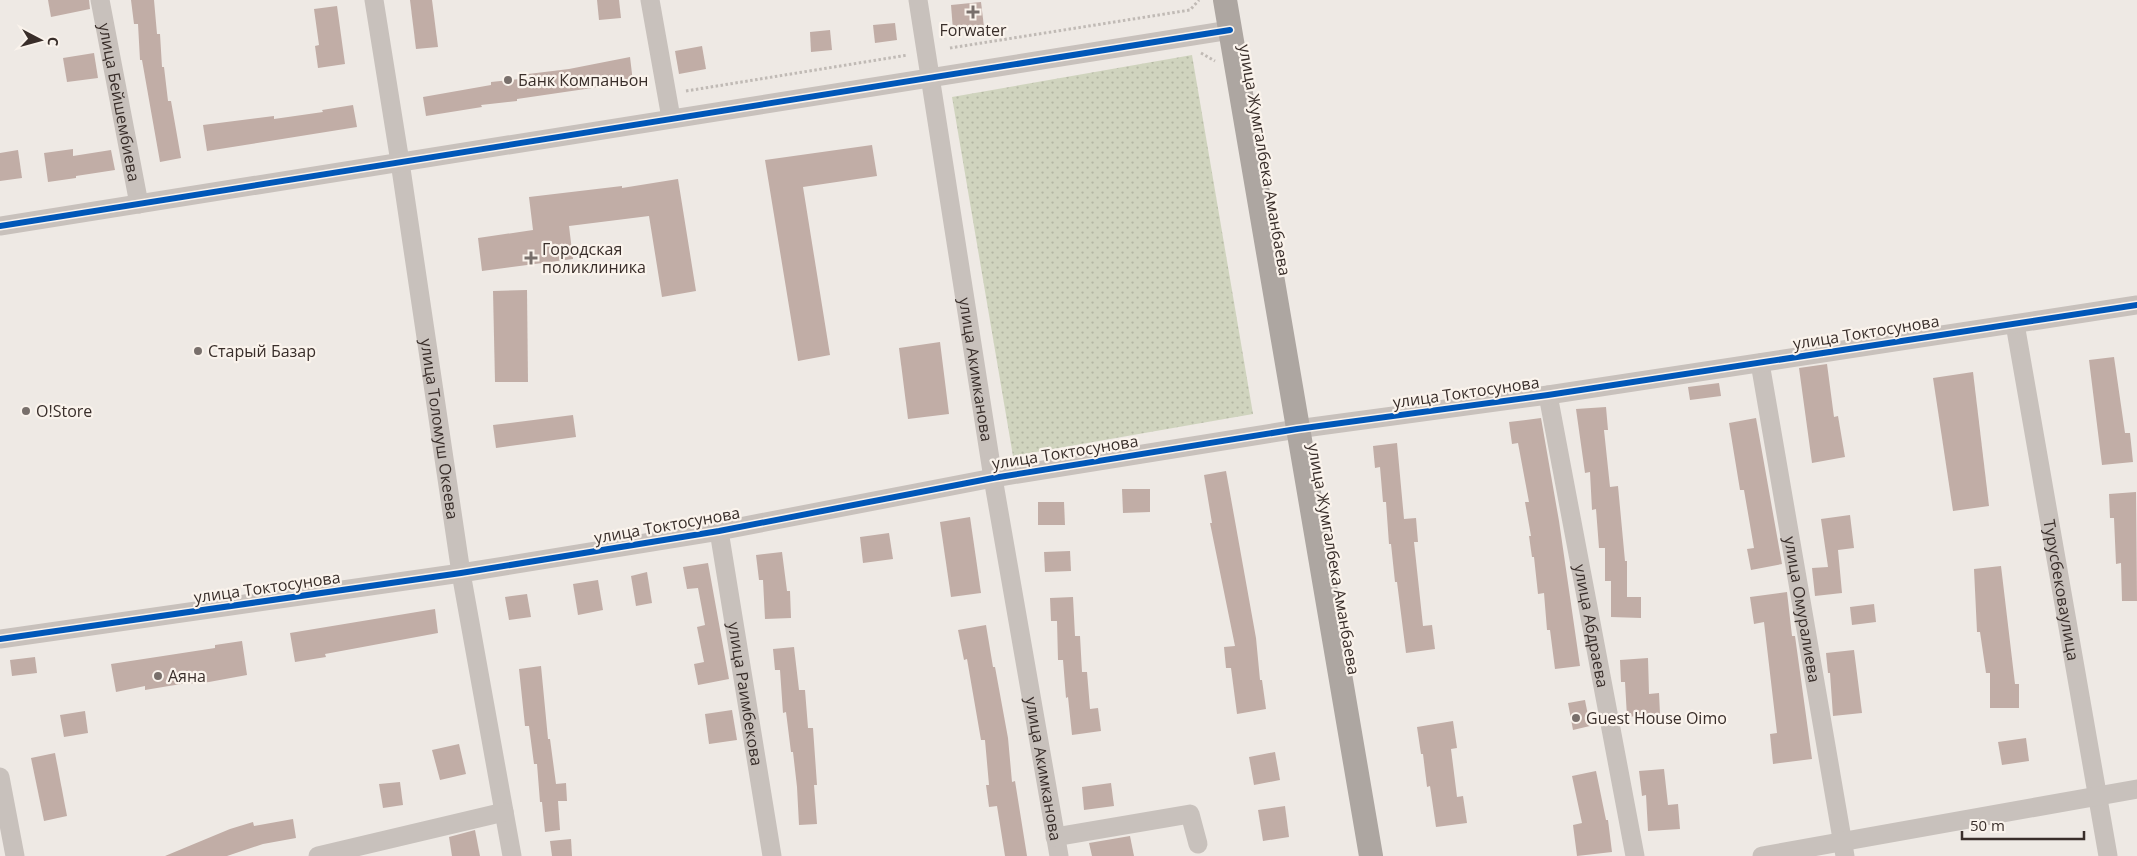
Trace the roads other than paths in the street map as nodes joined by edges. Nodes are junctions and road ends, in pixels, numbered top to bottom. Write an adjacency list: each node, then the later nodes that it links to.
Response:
1 (100, 0): 10 (street, улица Бейшембиева)
2 (374, 0): 9 (street, улица Толомуш Океева)
3 (650, 0): 8 (street)
4 (918, 0): 7 (street, улица Акимканова)
5 (1225, 0): 6 (main road, улица Жумгалбека Аманбаева)
6 (1230, 30): 7 (street); 16 (main road, улица Жумгалбека Аманбаева)
7 (930, 77): 8 (street); 17 (street, улица Акимканова)
8 (670, 118): 9 (street)
9 (400, 162): 10 (street); 19 (street, улица Толомуш Океева)
10 (138, 204): 11 (street)
11 (0, 226)
12 (2137, 305): 13 (street, улица Токтосунова)
13 (2015, 324): 14 (street, улица Токтосунова); 23 (street, Турусбековаулица)
14 (1760, 363): 15 (street, улица Токтосунова); 27 (street, улица Омуралиева)
15 (1548, 395): 16 (street, улица Токтосунова); 34 (street, улица Абдраева)
16 (1297, 429): 17 (street, улица Токтосунова); 33 (main road, улица Жумгалбека Аманбаева)
17 (993, 478): 18 (street, улица Токтосунова); 25 (street, улица Акимканова)
18 (720, 531): 19 (street, улица Токтосунова); 31 (street, улица Раимбекова)
19 (461, 573): 20 (street, улица Токтосунова); 24 (street, улица Толомуш Океева)
20 (0, 639)
21 (0, 777): 28 (street)
22 (2137, 789): 23 (street)
23 (2096, 796): 27 (street); 36 (street, Турусбековаулица)
24 (504, 812): 29 (street); 30 (street, улица Толомуш Океева)
25 (1056, 837): 26 (street); 32 (street, улица Акимканова)
26 (1198, 844)
27 (1844, 849): 35 (street)
28 (15, 856)
29 (318, 856)
30 (512, 856)
31 (772, 856)
32 (1059, 856)
33 (1371, 856)
34 (1635, 856)
35 (1762, 856)
36 (2108, 856)

